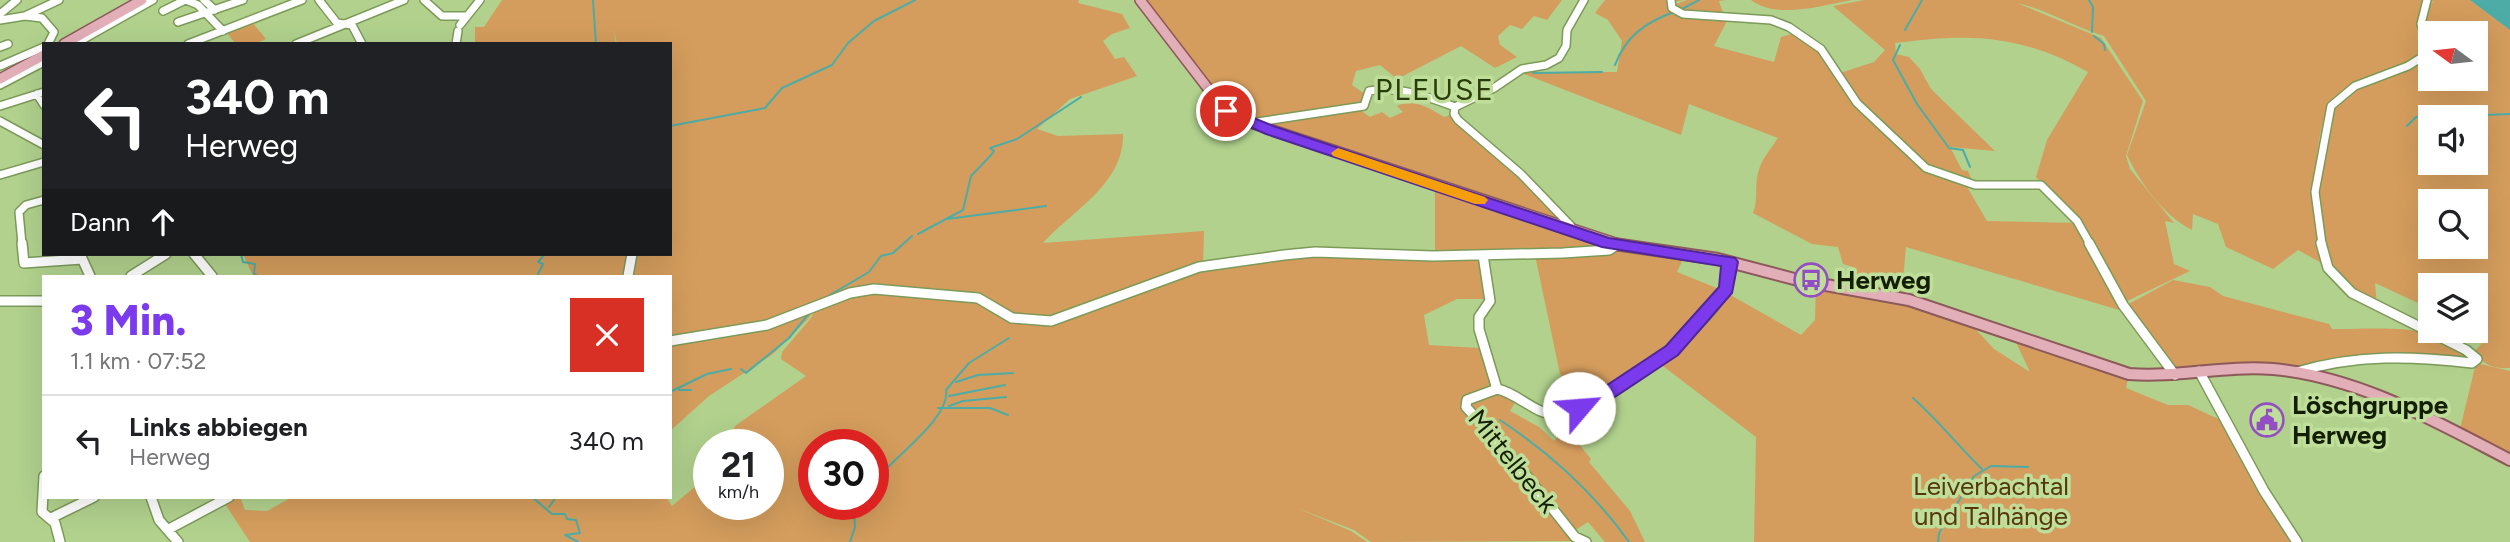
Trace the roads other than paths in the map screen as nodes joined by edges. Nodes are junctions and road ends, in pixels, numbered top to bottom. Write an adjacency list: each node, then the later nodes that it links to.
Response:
1 (17, 0): 20 (street)
2 (59, 0): 21 (street)
3 (142, 0): 28 (main road)
4 (153, 0): 29 (street)
5 (185, 0): 18 (street); 19 (street)
6 (204, 0): 17 (street)
7 (243, 0): 17 (street)
8 (302, 0): 26 (street)
9 (319, 0): 25 (street)
10 (404, 0): 25 (street)
11 (424, 0): 22 (street)
12 (1140, 0): 43 (main road)
13 (1584, 0): 41 (street)
14 (2427, 0): 64 (street)
15 (476, 1): 22 (street)
16 (1671, 3): 65 (street)
17 (215, 10): 19 (street)
18 (163, 11)
19 (206, 13): 24 (street); 26 (street)
20 (0, 14)
21 (24, 16): 23 (street); 27 (street)
22 (467, 16): 33 (street)
23 (0, 20)
24 (178, 22)
25 (345, 24): 31 (street); 32 (street)
26 (223, 31): 30 (street)
27 (49, 42)
28 (68, 42)
29 (79, 42)
30 (193, 42)
31 (301, 42)
32 (361, 42)
33 (456, 42)
34 (42, 48): 37 (street)
35 (42, 56): 38 (main road)
36 (42, 63): 38 (street)
37 (0, 65)
38 (0, 82)
39 (40, 93): 40 (street)
40 (0, 106)
41 (1455, 107): 43 (street); 48 (street)
42 (0, 121): 44 (street)
43 (1251, 123): 48 (main road)
44 (42, 144)
45 (42, 163): 46 (street)
46 (0, 176)
47 (42, 201): 54 (street)
48 (1573, 231): 49 (main road)
49 (1617, 245): 50 (street); 55 (main road)
50 (1483, 255): 62 (street); 66 (street)
51 (163, 256): 57 (street)
52 (196, 256): 58 (street)
53 (632, 256): 59 (street)
54 (81, 257): 56 (street)
55 (1730, 262): 65 (main road); 66 (street)
56 (90, 275)
57 (133, 275)
58 (211, 275)
59 (628, 275)
60 (0, 301): 61 (street)
61 (42, 302)
62 (672, 341)
63 (2199, 371): 64 (main road); 65 (main road); 77 (street)
64 (2297, 372): 67 (main road)
65 (2175, 374)
66 (1497, 389): 76 (street, Mittelbeck)
67 (2510, 460)
68 (43, 499): 72 (street)
69 (90, 499): 72 (street)
70 (151, 499): 73 (street)
71 (225, 499): 73 (street)
72 (51, 518): 74 (street)
73 (169, 529): 75 (street)
74 (60, 542)
75 (178, 542)
76 (1586, 542)
77 (2297, 542)

